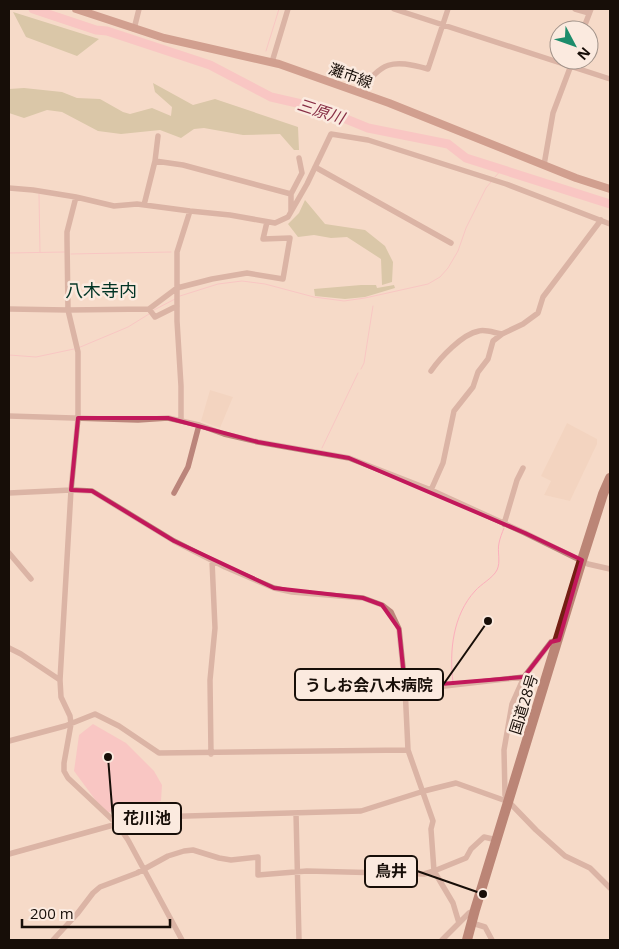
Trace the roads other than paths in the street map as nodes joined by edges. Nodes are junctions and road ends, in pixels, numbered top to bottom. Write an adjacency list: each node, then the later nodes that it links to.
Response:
1 (76, 9): 9 (main road, 灘市線)
2 (139, 9): 9 (street)
3 (288, 9): 11 (street)
4 (394, 9): 8 (street)
5 (448, 9): 8 (street)
6 (575, 9): 7 (street)
7 (590, 11)
8 (442, 24): 10 (street); 15 (street)
9 (134, 29): 11 (main road, 灘市線)
10 (549, 56)
11 (272, 62): 15 (main road, 灘市線)
12 (569, 70): 19 (street)
13 (589, 70): 14 (street)
14 (610, 79)
15 (360, 93): 19 (main road, 灘市線)
16 (158, 136): 18 (street)
17 (299, 158): 23 (street)
18 (155, 161): 23 (street); 25 (street)
19 (544, 165): 22 (main road, 灘市線)
20 (315, 167): 27 (street); 28 (street); 31 (street)
21 (9, 188): 24 (street)
22 (610, 189)
23 (291, 194): 27 (street)
24 (76, 197): 25 (street); 36 (street)
25 (144, 205): 26 (street)
26 (190, 212): 29 (street); 32 (street)
27 (291, 213): 29 (street)
28 (601, 220): 30 (street); 37 (street)
29 (267, 222): 32 (street)
30 (610, 224)
31 (451, 243)
32 (177, 290): 33 (street); 35 (street)
33 (177, 305): 35 (street); 41 (street)
34 (9, 309): 36 (street)
35 (148, 309): 36 (street)
36 (68, 310): 40 (street)
37 (502, 334): 38 (street); 46 (street)
38 (431, 371)
39 (9, 416): 40 (street)
40 (78, 418): 41 (street); 45 (street)
41 (181, 421): 42 (street)
42 (199, 425): 46 (street); 48 (street)
43 (523, 468): 49 (street)
44 (610, 478): 51 (highway, 国道28号)
45 (71, 490): 47 (street); 52 (street); 58 (street)
46 (431, 490): 49 (street)
47 (9, 492)
48 (174, 493)
49 (504, 524): 51 (street)
50 (9, 553): 54 (street)
51 (582, 560): 53 (street); 55 (highway, 国道28号)
52 (212, 561): 59 (street); 63 (street)
53 (610, 569)
54 (31, 579)
55 (559, 640): 57 (street); 65 (highway, 国道28号)
56 (9, 648): 58 (street)
57 (524, 677): 59 (street); 65 (street)
58 (60, 680): 60 (street)
59 (405, 687): 62 (street)
60 (71, 724): 61 (street); 63 (street); 67 (street)
61 (9, 741)
62 (408, 750): 63 (street); 64 (street)
63 (211, 754)
64 (424, 791): 65 (street); 66 (street); 72 (street)
65 (509, 802): 68 (highway, 国道28号); 73 (street)
66 (296, 813): 67 (street); 71 (street)
67 (117, 824): 69 (street); 70 (street)
68 (497, 840): 72 (street); 74 (highway, 国道28号)
69 (9, 854)
70 (143, 870): 71 (street); 77 (street); 78 (street)
71 (297, 871): 72 (street); 79 (street)
72 (434, 871): 75 (street)
73 (610, 888)
74 (475, 910): 75 (street); 76 (highway, 国道28号)
75 (459, 923): 80 (street)
76 (472, 923): 81 (highway, 国道28号); 82 (street)
77 (53, 940)
78 (182, 940)
79 (299, 940)
80 (442, 940)
81 (468, 940)
82 (492, 940)

